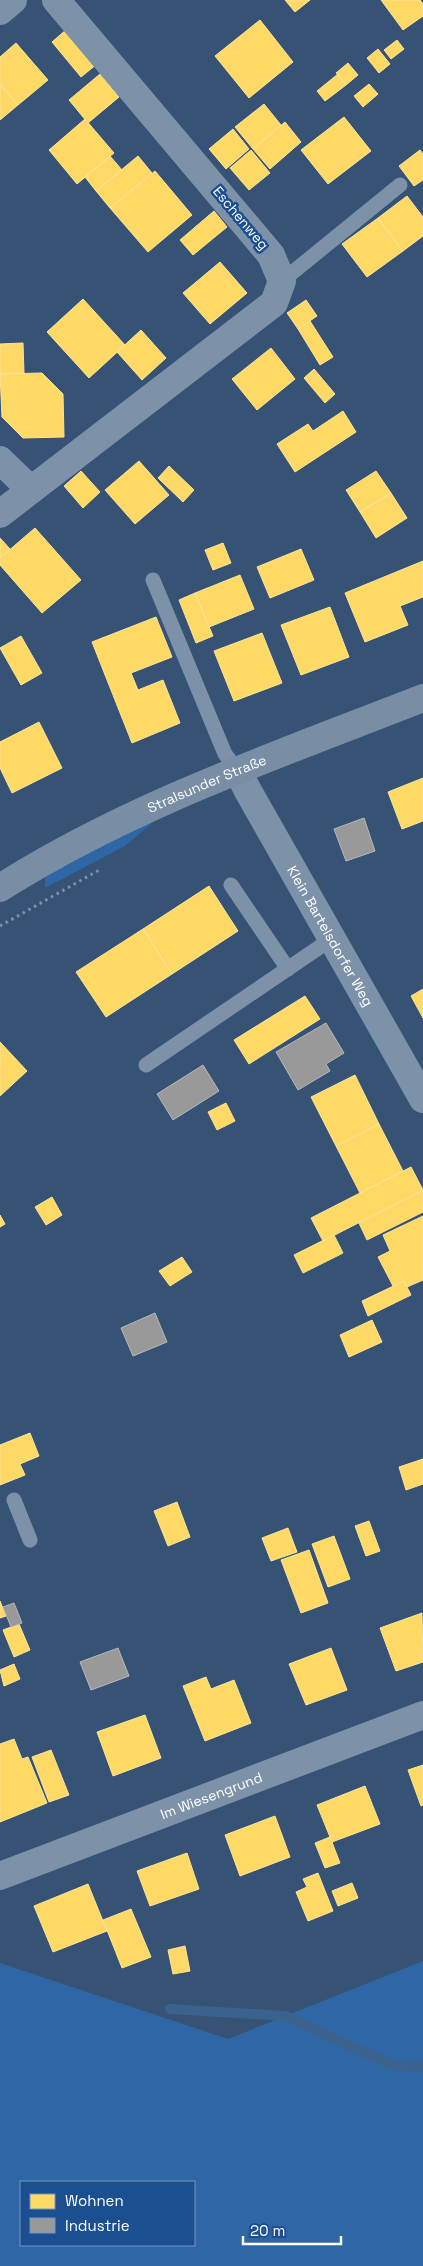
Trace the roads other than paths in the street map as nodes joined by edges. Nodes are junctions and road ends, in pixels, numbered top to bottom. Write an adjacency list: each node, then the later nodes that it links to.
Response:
1 (13, 0): 3 (street)
2 (56, 0): 5 (street, Eschenweg)
3 (0, 11)
4 (400, 185): 5 (lane)
5 (282, 281): 7 (street)
6 (0, 460): 7 (street)
7 (31, 490): 8 (street)
8 (0, 514)
9 (153, 580): 11 (lane)
10 (423, 698): 11 (street, Stralsunder Straße)
11 (238, 771): 13 (street, Stralsunder Straße); 14 (street, Klein Bartelsdorfer Weg)
12 (231, 884): 15 (lane)
13 (0, 888)
14 (333, 938): 15 (lane); 17 (street, Klein Bartelsdorfer Weg)
15 (288, 969): 16 (lane)
16 (146, 1065)
17 (423, 1099)
18 (14, 1500): 19 (lane)
19 (30, 1540)
20 (423, 1714): 21 (street, Im Wiesengrund)
21 (0, 1876)

